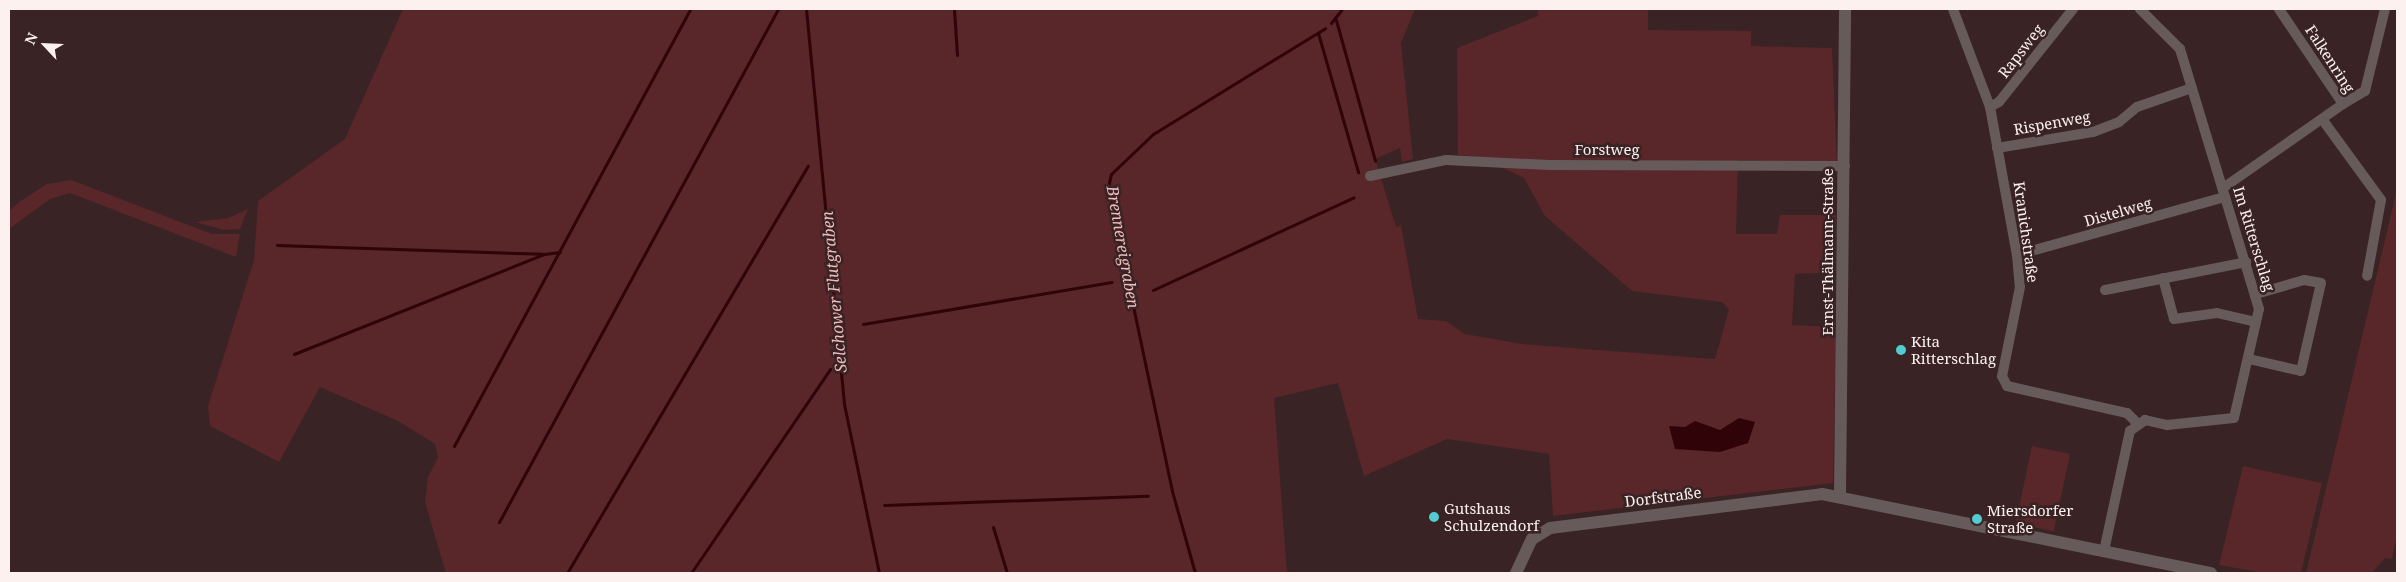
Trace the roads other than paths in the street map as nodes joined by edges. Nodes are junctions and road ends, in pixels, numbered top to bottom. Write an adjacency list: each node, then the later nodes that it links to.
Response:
1 (1845, 9): 12 (street, Ernst-Thälmann-Straße)
2 (1953, 9): 9 (street, Kranichstraße)
3 (2073, 9): 9 (street, Rapsweg)
4 (2140, 9): 7 (street, Im Ritterschlag)
5 (2279, 9): 8 (street, Falkenring)
6 (2386, 9): 8 (street)
7 (2192, 88): 11 (street, Rispenweg); 14 (street, Im Ritterschlag)
8 (2343, 104): 10 (street, Falkenring)
9 (1990, 107): 11 (street, Kranichstraße)
10 (2322, 119): 14 (street, Falkenring); 17 (street)
11 (1997, 148): 15 (street, Kranichstraße)
12 (1845, 166): 13 (street, Forstweg); 24 (street, Ernst-Thälmann-Straße)
13 (1370, 176)
14 (2224, 193): 15 (street, Distelweg); 16 (street, Im Ritterschlag)
15 (2017, 255): 23 (street, Kranichstraße)
16 (2246, 262): 18 (street); 20 (street, Im Ritterschlag)
17 (2367, 276)
18 (2162, 278): 19 (street); 21 (street)
19 (2105, 290)
20 (2256, 294): 21 (street, Im Ritterschlag); 22 (street)
21 (2256, 322): 22 (street, Im Ritterschlag)
22 (2249, 359): 23 (street, Im Ritterschlag)
23 (2137, 424): 25 (street)
24 (1840, 494): 25 (street); 26 (street, Dorfstraße)
25 (2104, 551): 27 (street)
26 (1516, 573)
27 (2211, 573)

